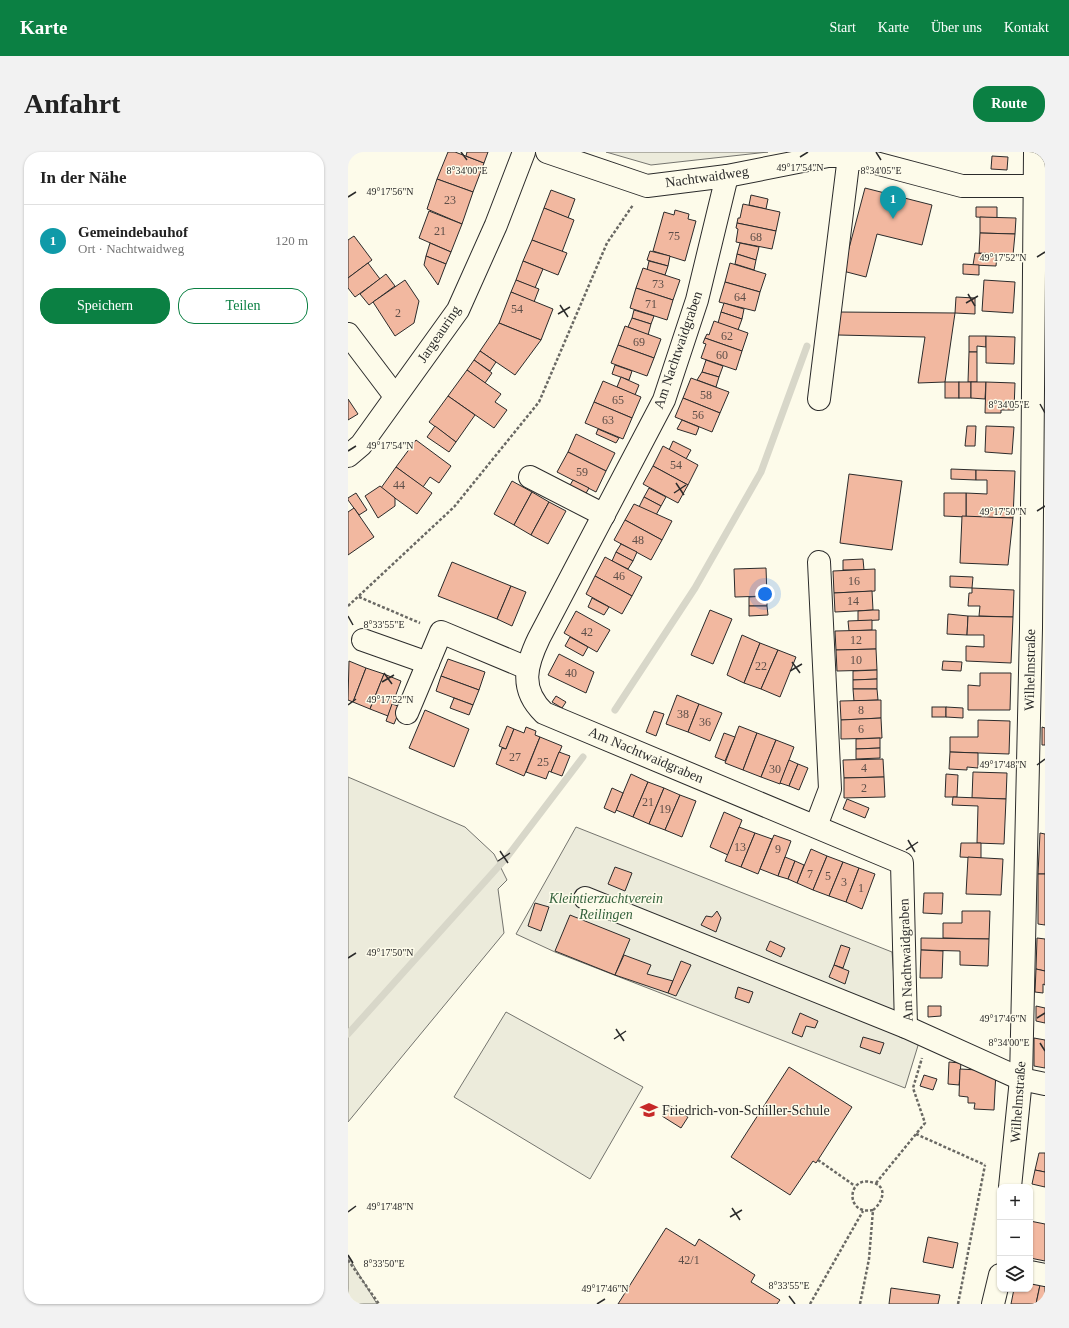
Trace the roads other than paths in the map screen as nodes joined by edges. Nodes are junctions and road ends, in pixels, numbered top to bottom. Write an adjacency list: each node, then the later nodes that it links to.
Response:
1 (524, 152): 9 (street, Jargeauring)
2 (547, 152): 5 (street, Nachtwaidweg)
3 (1035, 152): 6 (street, Wilhelmstraße)
4 (835, 155): 5 (street, Nachtwaidweg); 6 (street, Nachtwaidweg); 10 (street)
5 (727, 176): 13 (street, Am Nachtwaidgraben)
6 (1035, 186): 7 (street, Wilhelmstraße)
7 (1040, 266): 15 (street, Wilhelmstraße)
8 (348, 334): 9 (street)
9 (396, 396): 11 (street, Jargeauring)
10 (819, 399)
11 (348, 456)
12 (530, 477): 13 (street)
13 (604, 515): 18 (street, Am Nachtwaidgraben)
14 (819, 562): 20 (street)
15 (1038, 630): 23 (street, Wilhelmstraße)
16 (363, 640): 17 (street)
17 (428, 663): 18 (street); 19 (street)
18 (527, 668): 20 (street, Am Nachtwaidgraben)
19 (407, 713)
20 (816, 826): 22 (street, Am Nachtwaidgraben)
21 (585, 898): 22 (street)
22 (906, 1027): 23 (street, Am Nachtwaidgraben)
23 (1021, 1079): 24 (street, Am Nachtwaidgraben); 25 (street, Wilhelmstraße)
24 (1045, 1084)
25 (1011, 1178)
26 (1033, 1273): 27 (street)
27 (1045, 1275)
28 (997, 1287): 29 (street)
29 (993, 1304)

